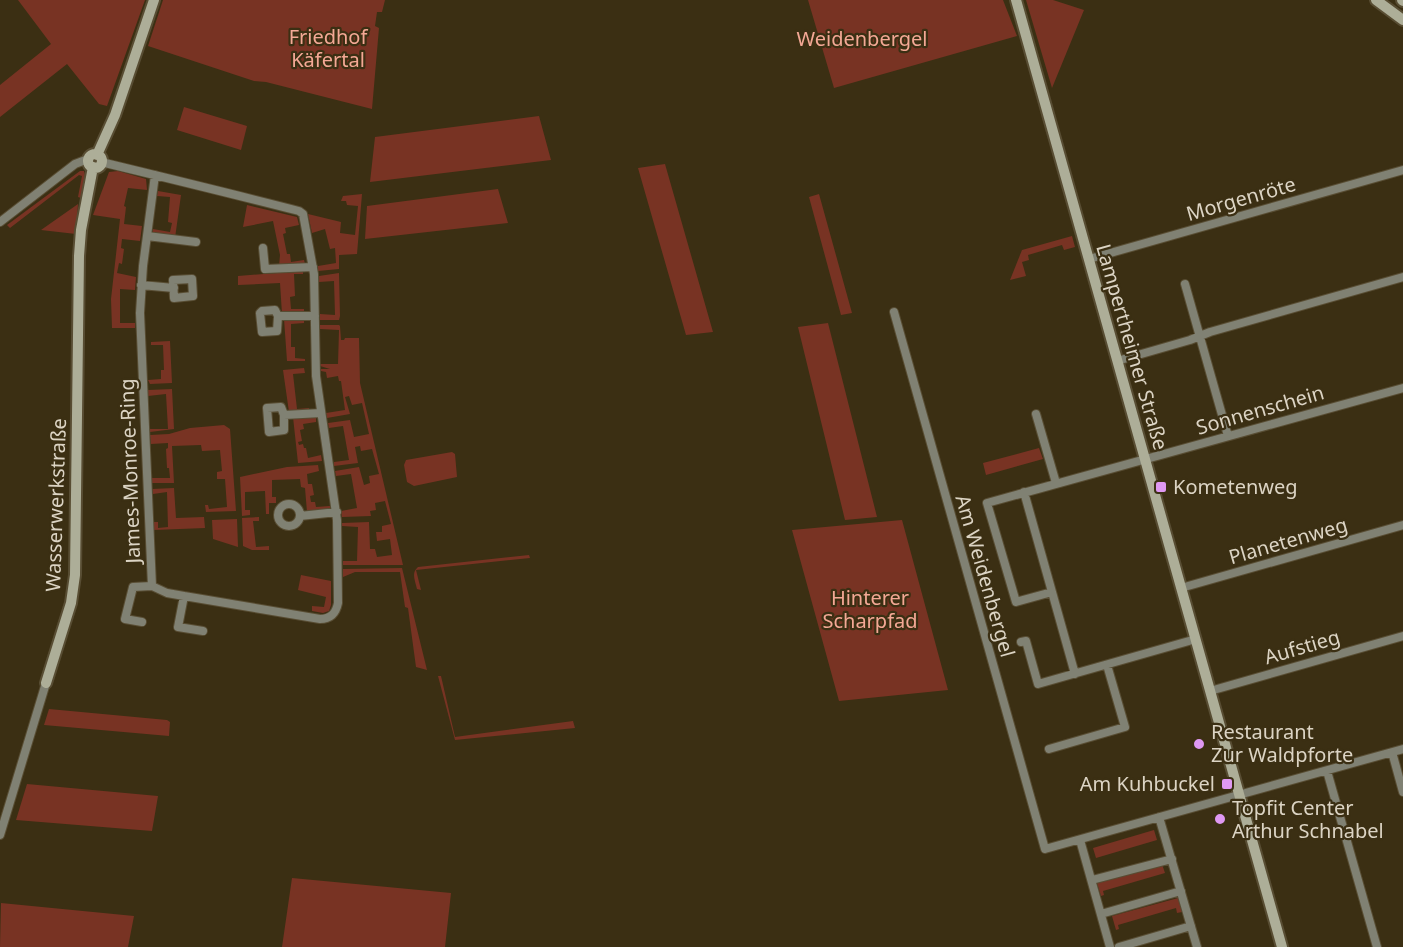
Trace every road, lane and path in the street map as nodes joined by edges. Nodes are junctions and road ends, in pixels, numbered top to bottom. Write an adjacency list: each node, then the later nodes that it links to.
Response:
1 (154, 0): 5 (street, Wasserwerkstraße)
2 (1016, 0): 12 (street, Lampertheimer Straße)
3 (1376, 0): 4 (street)
4 (1403, 20)
5 (95, 161): 7 (street, James-Monroe-Ring); 8 (street); 45 (street, Wasserwerkstraße)
6 (1403, 170): 12 (street, Morgenröte)
7 (155, 175): 9 (street, James-Monroe-Ring); 13 (street, James-Monroe-Ring)
8 (0, 222)
9 (147, 236): 10 (street); 16 (street, James-Monroe-Ring)
10 (196, 242)
11 (263, 248): 13 (street)
12 (1089, 259): 22 (street, Lampertheimer Straße)
13 (313, 267): 20 (street, James-Monroe-Ring)
14 (1403, 278): 21 (street)
15 (1185, 284): 21 (street)
16 (141, 285): 17 (street); 34 (street, James-Monroe-Ring)
17 (174, 288)
18 (894, 312): 55 (street, Am Weidenbergel)
19 (278, 316): 20 (street)
20 (315, 316): 24 (street, James-Monroe-Ring)
21 (1200, 336): 22 (street); 27 (street)
22 (1118, 361): 28 (street, Lampertheimer Straße)
23 (1403, 388): 27 (street, Sonnenschein)
24 (321, 413): 26 (street); 31 (street, James-Monroe-Ring)
25 (1036, 414): 29 (street)
26 (284, 415)
27 (1228, 436): 28 (street, Sonnenschein)
28 (1145, 460): 29 (street, Sonnenschein); 35 (street, Lampertheimer Straße)
29 (1056, 483): 30 (street, Sonnenschein)
30 (1024, 492): 36 (street); 36 (street, Sonnenschein)
31 (337, 512): 32 (street); 37 (street, James-Monroe-Ring)
32 (300, 516)
33 (1403, 525): 35 (street, Planetenweg)
34 (152, 586): 37 (street, James-Monroe-Ring); 38 (street)
35 (1181, 588): 41 (street, Lampertheimer Straße)
36 (1052, 592): 44 (street)
37 (184, 596): 39 (street)
38 (142, 622)
39 (202, 631)
40 (1403, 636): 46 (street, Aufstieg)
41 (1196, 639): 43 (street); 46 (street, Lampertheimer Straße)
42 (1021, 642): 44 (street)
43 (1107, 664): 44 (street); 47 (street)
44 (1075, 674)
45 (46, 683): 54 (street, Wasserwerkstraße)
46 (1210, 691): 52 (street, Lampertheimer Straße)
47 (1049, 749)
48 (1403, 749): 49 (street)
49 (1392, 752): 50 (street); 51 (street)
50 (1328, 771): 52 (street); 65 (street)
51 (1403, 792)
52 (1239, 795): 53 (street); 64 (street, Lampertheimer Straße)
53 (1159, 817): 55 (street); 56 (street)
54 (0, 835)
55 (1080, 840): 57 (street)
56 (1172, 860): 57 (street); 58 (street)
57 (1092, 880): 59 (street)
58 (1181, 891): 59 (street); 60 (street)
59 (1101, 914): 61 (street)
60 (1191, 926): 62 (street); 63 (street)
61 (1110, 947)
62 (1119, 947)
63 (1197, 947)
64 (1282, 947)
65 (1377, 947)

